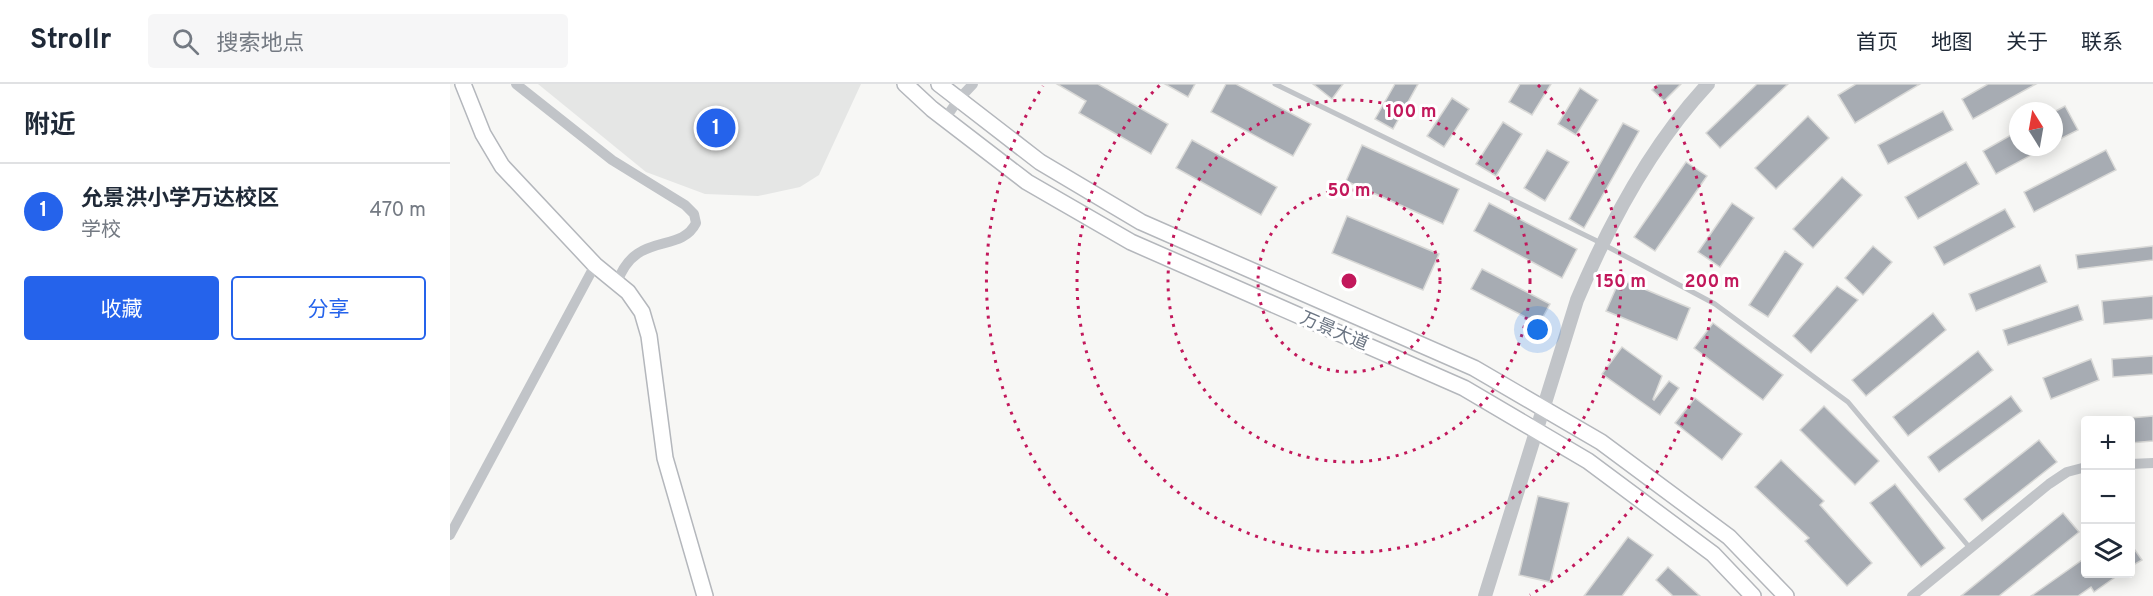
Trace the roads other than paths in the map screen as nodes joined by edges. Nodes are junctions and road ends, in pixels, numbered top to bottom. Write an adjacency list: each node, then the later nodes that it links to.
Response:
1 (463, 84): 11 (main road)
2 (516, 84): 12 (street)
3 (905, 84): 9 (main road, 万景大道)
4 (939, 84): 8 (main road, 万景大道)
5 (973, 84): 8 (street)
6 (1275, 84): 10 (lane)
7 (1708, 84): 10 (street)
8 (958, 100): 9 (street); 13 (main road, 万景大道)
9 (945, 119): 14 (main road, 万景大道)
10 (1603, 244): 13 (street); 19 (lane)
11 (595, 265): 12 (main road); 18 (street)
12 (617, 283): 20 (main road)
13 (1544, 408): 14 (street); 23 (main road, 万景大道)
14 (1536, 432): 21 (street); 22 (main road, 万景大道)
15 (2153, 463): 16 (street)
16 (2135, 464)
17 (2081, 467): 19 (street)
18 (450, 535)
19 (1971, 548): 24 (street)
20 (705, 596)
21 (1485, 596)
22 (1753, 596)
23 (1786, 596)
24 (1912, 596)

